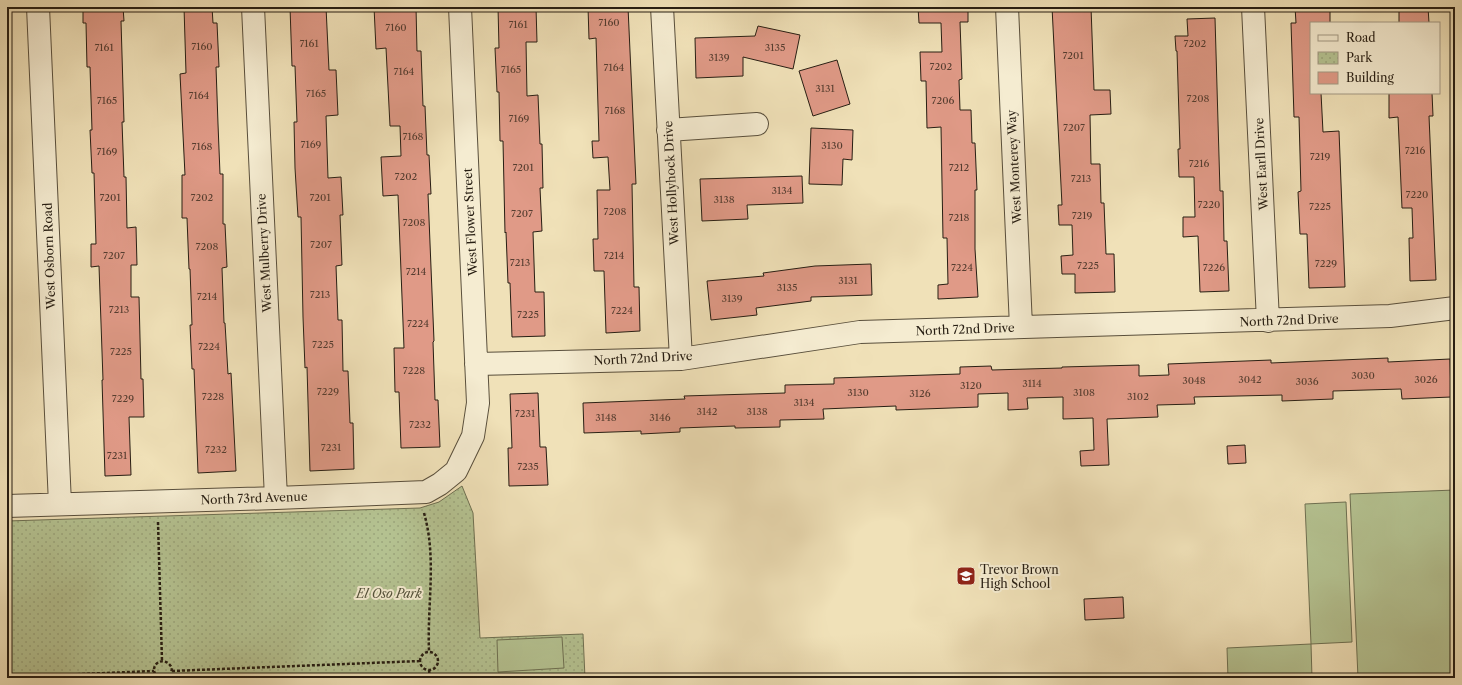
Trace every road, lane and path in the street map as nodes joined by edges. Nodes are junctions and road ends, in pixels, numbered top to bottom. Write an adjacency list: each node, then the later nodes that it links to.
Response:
1 (38, 7): 16 (street, West Osborn Road)
2 (253, 7): 15 (street, West Mulberry Drive)
3 (460, 7): 13 (street, West Flower Street)
4 (662, 7): 8 (street, West Hollyhock Drive)
5 (1007, 7): 11 (street, West Monterey Way)
6 (1253, 7): 10 (street, West Earll Drive)
7 (757, 124): 8 (street)
8 (668, 130): 12 (street, West Hollyhock Drive)
9 (1455, 308): 10 (street, North 72nd Drive)
10 (1268, 321): 11 (street, North 72nd Drive)
11 (1021, 327): 12 (street, North 72nd Drive)
12 (681, 358): 13 (street, North 72nd Drive)
13 (476, 364): 14 (street, West Flower Street)
14 (473, 436): 15 (street, North 73rd Avenue)
15 (276, 498): 16 (street, North 73rd Avenue)
16 (60, 504): 17 (street, North 73rd Avenue)
17 (7, 506)
18 (423, 507): 20 (path)
19 (158, 517): 21 (path)
20 (429, 651): 22 (path); 23 (path)
21 (162, 661): 24 (path); 25 (path)
22 (420, 661): 23 (path); 25 (path)
23 (429, 670): 29 (path)
24 (154, 671): 26 (path); 27 (path)
25 (172, 671): 28 (path)
26 (7, 677)
27 (158, 678)
28 (168, 678)
29 (430, 678)

